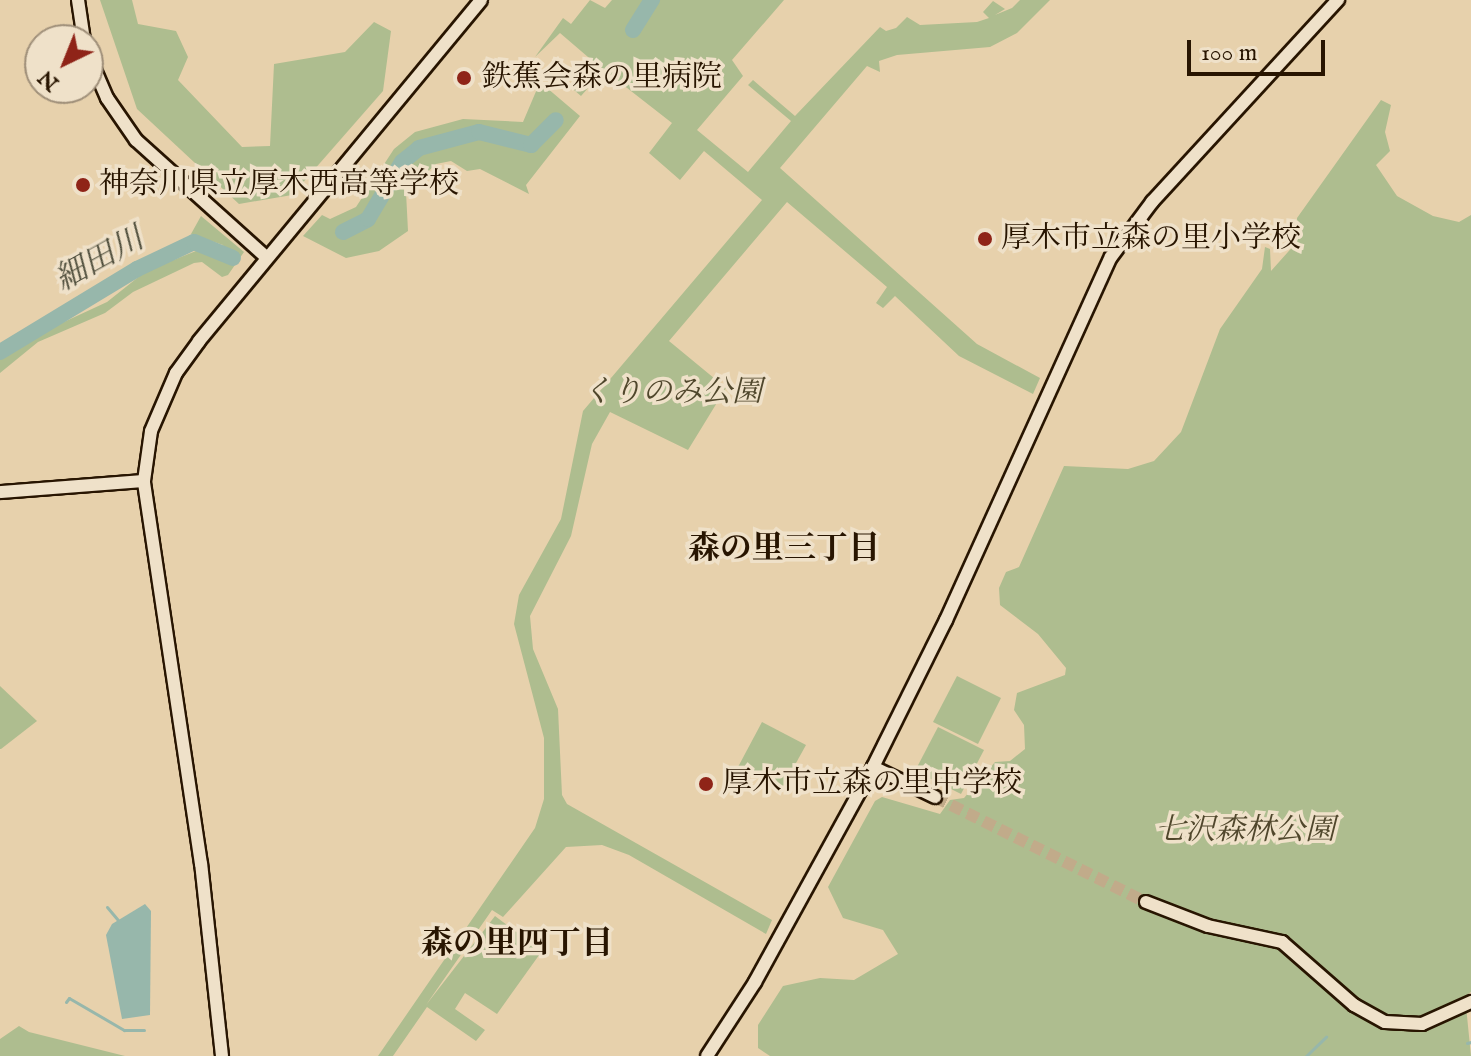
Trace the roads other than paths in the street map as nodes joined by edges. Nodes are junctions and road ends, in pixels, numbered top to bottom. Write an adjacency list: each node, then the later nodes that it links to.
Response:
1 (78, 0): 4 (street)
2 (481, 0): 6 (street)
3 (1338, 0): 9 (street)
4 (82, 24)
5 (104, 91): 6 (street)
6 (267, 258): 7 (street)
7 (144, 481): 8 (street); 13 (street)
8 (0, 492)
9 (873, 767): 10 (street); 14 (street)
10 (935, 797)
11 (1146, 902): 12 (street)
12 (1471, 1002)
13 (222, 1056)
14 (707, 1056)

